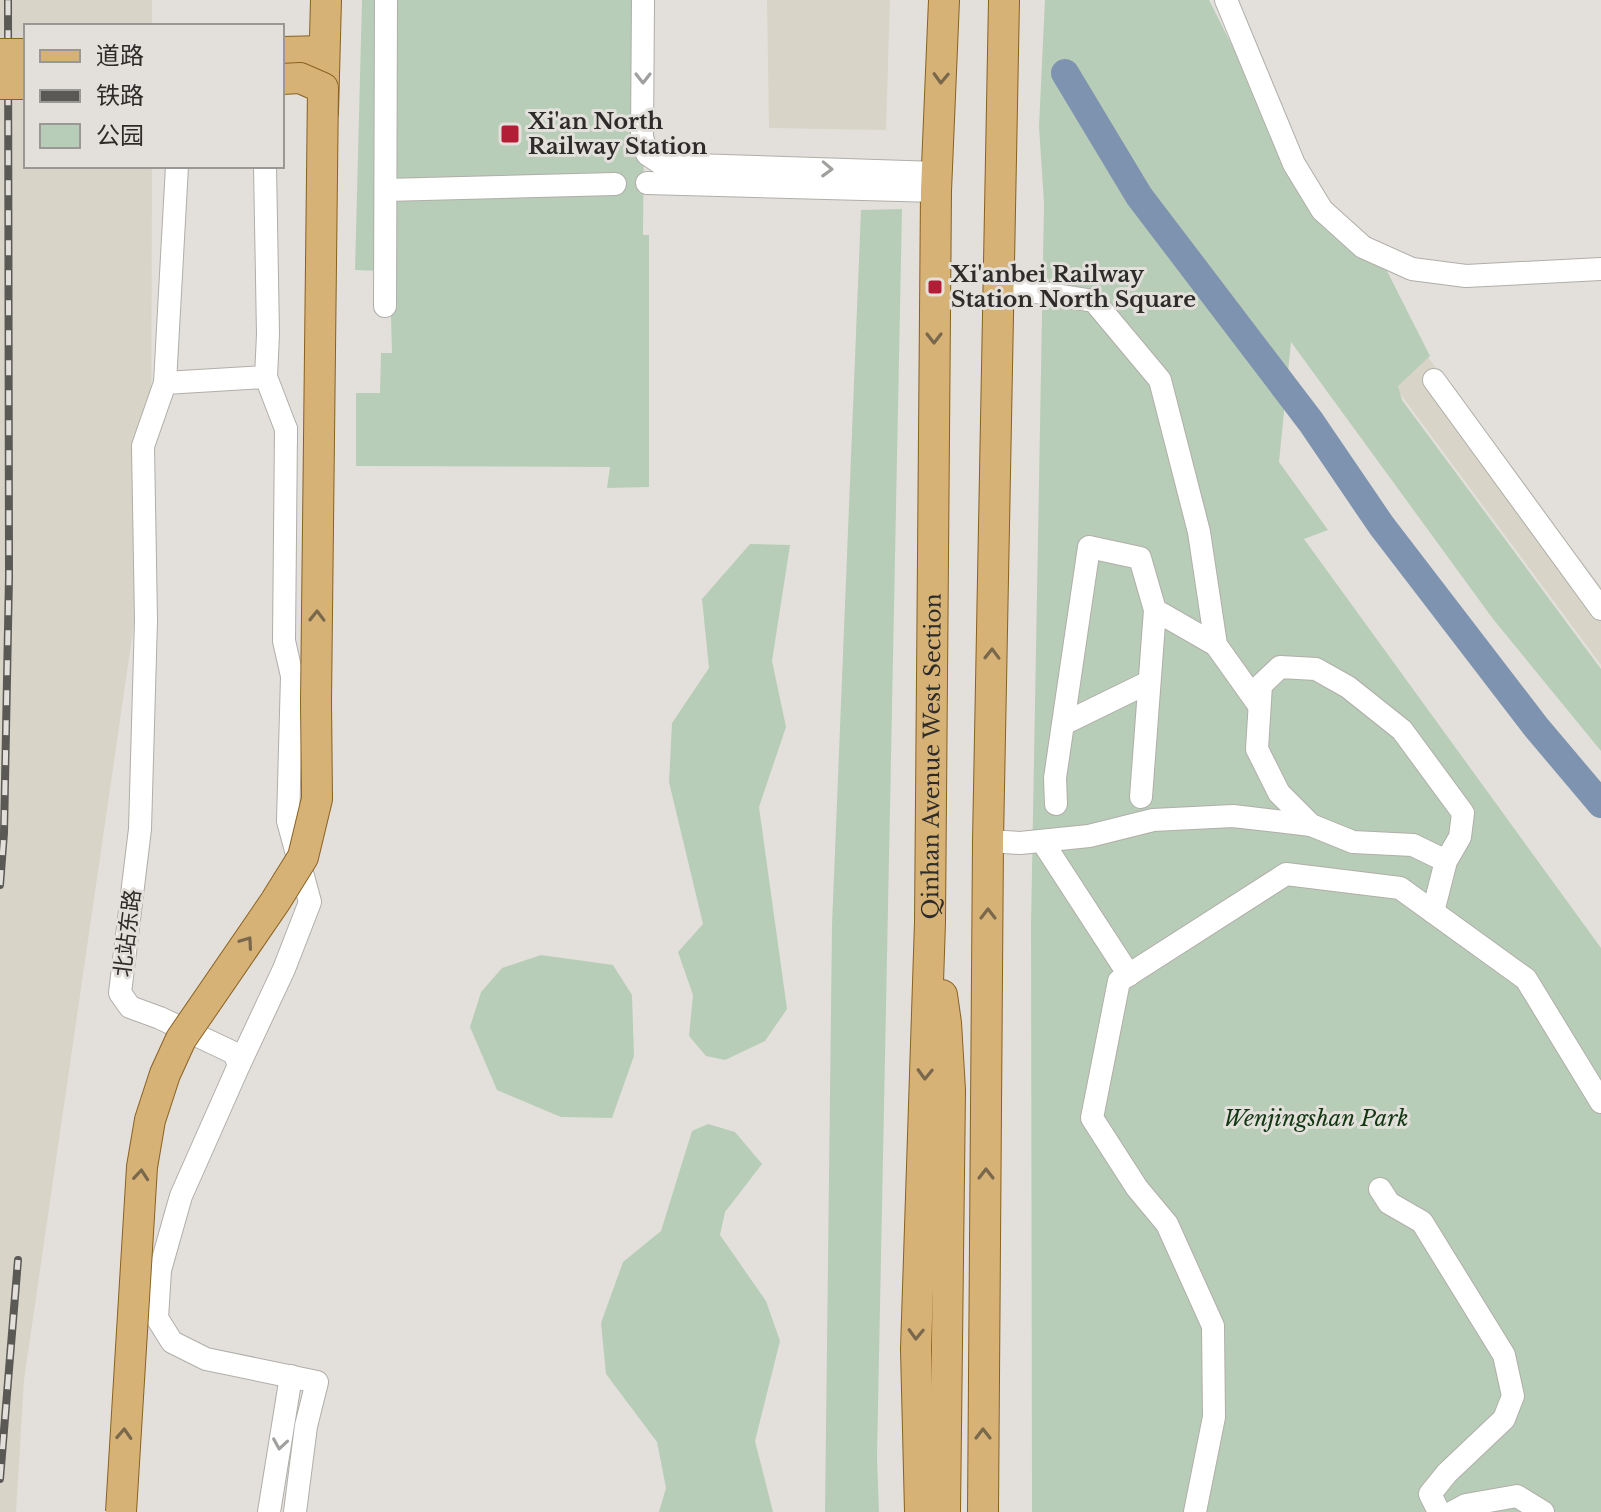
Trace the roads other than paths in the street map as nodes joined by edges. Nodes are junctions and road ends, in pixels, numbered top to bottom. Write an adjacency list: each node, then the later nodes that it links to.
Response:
1 (326, 0): 7 (main road)
2 (386, 0): 20 (street)
3 (643, 0): 17 (street, one-way to 17)
4 (944, 0): 17 (main road, Qinhan Avenue West Section, one-way to 17)
5 (1004, 0): 22 (main road)
6 (1226, 0): 21 (street)
7 (324, 51): 8 (main road); 14 (main road)
8 (284, 52)
9 (0, 54): 10 (main road, bridge)
10 (24, 54)
11 (284, 79): 14 (main road, bridge)
12 (0, 84): 13 (main road, bridge)
13 (24, 84)
14 (322, 134): 32 (main road, one-way to 14, bridge)
15 (177, 168): 26 (street, 北站东路)
16 (265, 168): 24 (street)
17 (936, 182): 18 (street); 42 (main road, Qinhan Avenue West Section, one-way to 42)
18 (647, 183)
19 (615, 184): 20 (street)
20 (386, 190): 23 (street)
21 (1601, 269)
22 (998, 286): 30 (street); 38 (main road, one-way to 22)
23 (385, 306)
24 (266, 377): 26 (street); 27 (street)
25 (1434, 380): 28 (street)
26 (165, 383): 44 (street, 北站东路)
27 (286, 429): 32 (street); 44 (street)
28 (1601, 609)
29 (1155, 610): 30 (street); 31 (street); 34 (street)
30 (1216, 645): 33 (street)
31 (1149, 682): 34 (street); 35 (street)
32 (316, 701): 48 (main road, one-way to 32, bridge)
33 (1258, 704): 37 (street); 40 (street)
34 (1063, 724): 36 (street)
35 (1141, 797)
36 (1056, 804)
37 (1311, 825): 39 (street); 40 (street)
38 (988, 841): 39 (street); 53 (main road, one-way to 38)
39 (1042, 841): 43 (street)
40 (1446, 861): 41 (street)
41 (1433, 912): 43 (street); 45 (street)
42 (930, 922): 51 (main road, Qinhan Avenue West Section, one-way to 51); 52 (main road)
43 (1129, 975): 54 (street)
44 (239, 1065): 47 (street)
45 (1601, 1102)
46 (1380, 1189): 55 (street)
47 (291, 1376): 49 (street, one-way to 49); 50 (street)
48 (121, 1512)
49 (269, 1512)
50 (295, 1512)
51 (920, 1512)
52 (945, 1512)
53 (983, 1512)
54 (1195, 1512)
55 (1439, 1512)
56 (1453, 1512): 57 (street)
57 (1543, 1512)

